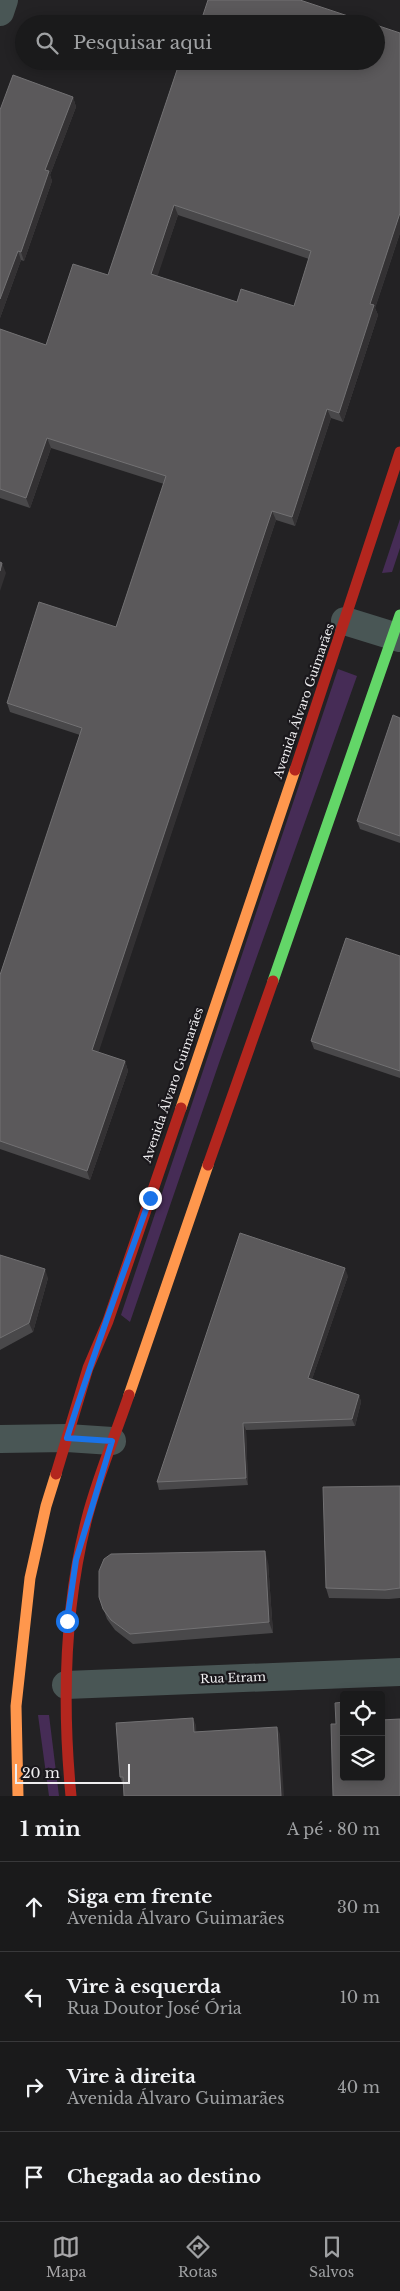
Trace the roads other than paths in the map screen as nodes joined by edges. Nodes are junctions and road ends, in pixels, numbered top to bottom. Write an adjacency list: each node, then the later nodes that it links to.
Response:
1 (4, 0): 2 (street)
2 (0, 12)
3 (400, 452): 4 (street, Avenida Álvaro Guimarães)
4 (346, 621): 5 (street); 6 (street, Avenida Álvaro Guimarães)
5 (398, 630): 8 (street)
6 (67, 1438): 7 (street); 8 (street); 11 (street, Avenida Álvaro Guimarães)
7 (0, 1439)
8 (112, 1441): 10 (street)
9 (400, 1672): 10 (street, Rua Etram)
10 (66, 1685): 13 (street)
11 (8, 1706): 12 (street, Avenida Álvaro Guimarães)
12 (18, 1796)
13 (71, 1796)

